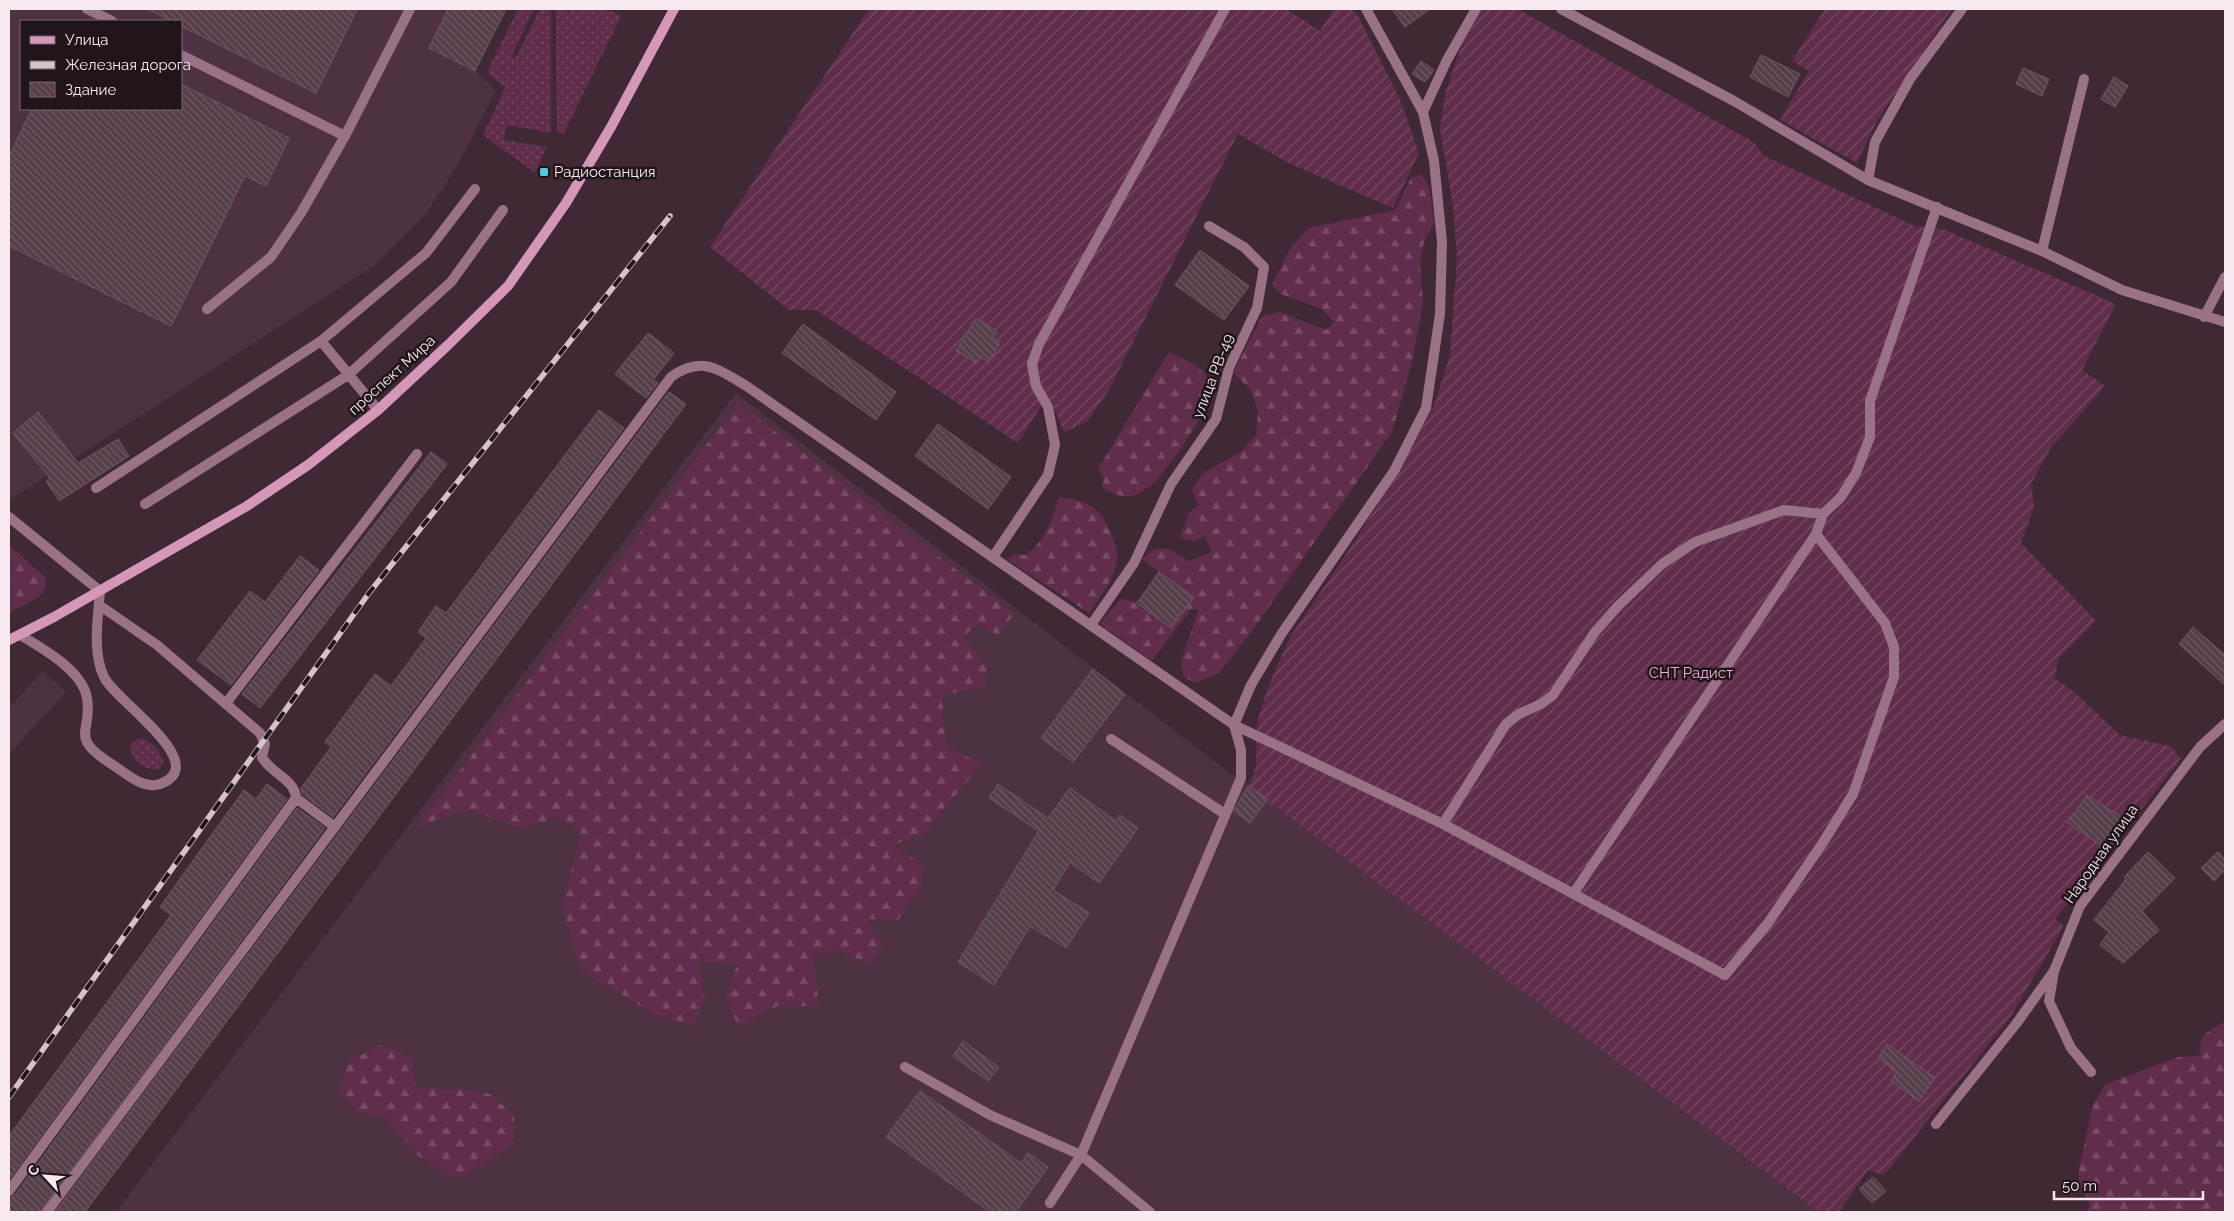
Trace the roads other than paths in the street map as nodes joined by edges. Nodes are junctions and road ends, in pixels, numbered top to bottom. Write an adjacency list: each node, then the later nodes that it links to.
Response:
1 (87, 9): 9 (street)
2 (410, 9): 13 (street)
3 (674, 9): 26 (street, проспект Мира)
4 (1225, 9): 33 (street)
5 (1366, 9): 12 (street)
6 (1476, 9): 12 (street)
7 (1560, 9): 14 (street)
8 (1962, 9): 14 (street)
9 (110, 20)
10 (182, 55): 13 (street)
11 (2084, 79): 19 (street)
12 (1423, 112): 41 (street)
13 (345, 136): 21 (street)
14 (1868, 180): 16 (street)
15 (475, 189): 24 (street)
16 (1937, 207): 19 (street); 30 (street)
17 (503, 210): 25 (street)
18 (1210, 226): 36 (street, улица РВ-49)
19 (2042, 251): 22 (street)
20 (2225, 277): 22 (street)
21 (206, 309)
22 (2204, 317): 23 (street)
23 (2225, 322)
24 (321, 341): 25 (street); 28 (street)
25 (348, 375): 26 (street); 29 (street)
26 (378, 410): 34 (street, проспект Мира)
27 (418, 454): 39 (street)
28 (96, 488)
29 (145, 504)
30 (1823, 514): 32 (street); 45 (street)
31 (9, 517): 34 (street)
32 (1816, 534): 47 (street); 47 (street)
33 (993, 557): 36 (street); 46 (street)
34 (100, 591): 35 (street); 37 (street, проспект Мира)
35 (99, 605): 37 (street); 39 (street)
36 (1091, 625): 41 (street)
37 (20, 634): 38 (street, проспект Мира)
38 (9, 640)
39 (227, 702): 43 (street)
40 (2225, 724): 48 (street, Народная улица)
41 (1234, 725): 44 (street); 45 (street)
42 (1111, 739): 44 (street)
43 (296, 798): 46 (street); 53 (street)
44 (1225, 814): 52 (street)
45 (1443, 824): 47 (street)
46 (335, 827): 55 (street)
47 (1573, 894)
48 (2054, 971): 50 (street, Народная улица); 51 (street)
49 (905, 1066): 52 (street)
50 (2091, 1072)
51 (1936, 1124)
52 (1081, 1155): 54 (street); 56 (street)
53 (9, 1191)
54 (1050, 1203)
55 (47, 1212)
56 (1150, 1212)

